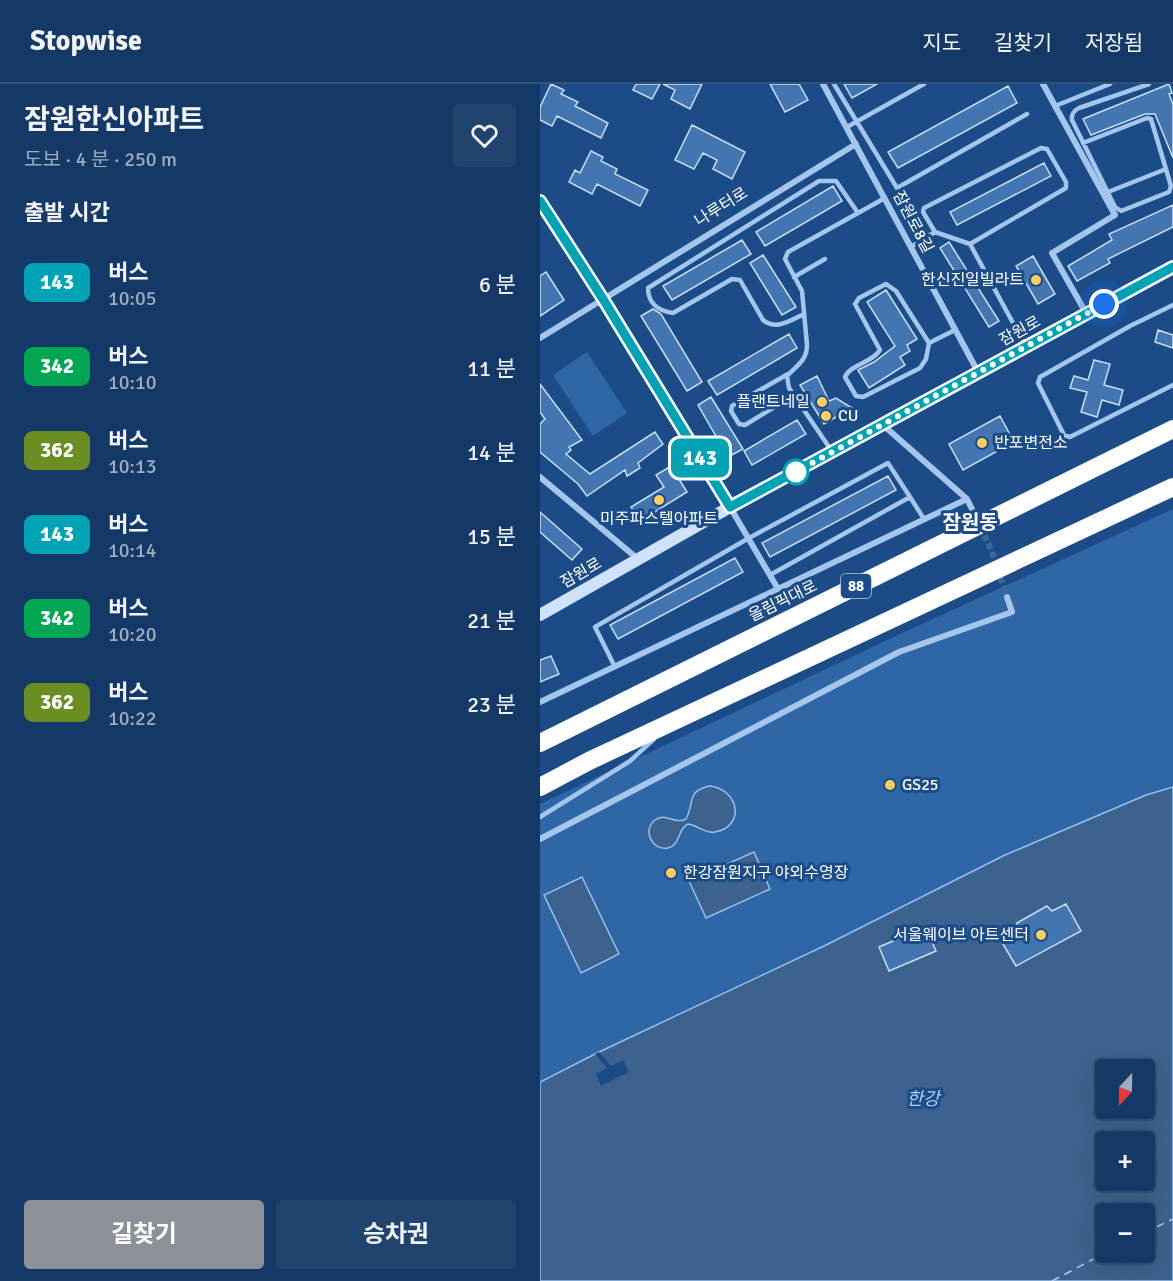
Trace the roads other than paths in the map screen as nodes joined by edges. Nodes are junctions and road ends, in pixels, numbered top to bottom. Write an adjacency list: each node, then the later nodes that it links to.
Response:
1 (823, 84): 10 (street, 잠원로8길)
2 (834, 84): 9 (lane)
3 (924, 84): 9 (lane)
4 (1043, 84): 7 (street)
5 (1110, 84): 7 (lane)
6 (1149, 84): 11 (lane)
7 (1055, 106): 27 (street)
8 (1027, 114): 9 (lane)
9 (858, 122): 10 (lane)
10 (847, 127): 12 (street, 잠원로8길)
11 (1083, 143): 13 (lane); 14 (lane)
12 (855, 144): 15 (street, 잠원로8길); 24 (street, 나루터로)
13 (1166, 170): 14 (lane); 14 (lane)
14 (1108, 192)
15 (885, 198): 17 (lane); 20 (street, 잠원로8길)
16 (540, 201): 24 (main road)
17 (858, 213): 23 (lane); 26 (lane)
18 (935, 232): 19 (lane); 19 (lane); 20 (lane)
19 (970, 244): 31 (lane)
20 (911, 247): 28 (street, 잠원로8길)
21 (825, 259): 23 (lane)
22 (1173, 267): 27 (main road, 잠원로)
23 (794, 277): 26 (lane)
24 (603, 299): 29 (street, 나루터로); 43 (main road)
25 (1173, 305): 34 (lane)
26 (804, 314): 33 (lane)
27 (1086, 314): 31 (main road, 잠원로)
28 (955, 330): 30 (lane); 32 (street, 잠원로8길)
29 (540, 338)
30 (929, 343): 30 (lane)
31 (1027, 347): 32 (main road, 잠원로)
32 (978, 373): 36 (main road, 잠원로)
33 (788, 374): 35 (lane); 35 (lane)
34 (1173, 385)
35 (794, 395): 38 (lane)
36 (883, 425): 38 (main road, 잠원로); 42 (street)
37 (1173, 429): 55 (highway, 올림픽대로 / 88)
38 (832, 452): 43 (main road, 잠원로)
39 (540, 477): 47 (street, 잠원로)
40 (1173, 487): 54 (highway)
41 (910, 497): 45 (lane); 46 (lane); 48 (lane)
42 (967, 499): 44 (street); 45 (street)
43 (730, 507): 46 (street); 47 (main road, 잠원로)
44 (973, 511)
45 (924, 519): 49 (street)
46 (749, 538): 48 (street); 52 (lane)
47 (638, 560): 51 (main road, 잠원로)
48 (770, 574): 49 (street)
49 (778, 589): 52 (street)
50 (1007, 597): 58 (street)
51 (540, 615)
52 (615, 667): 53 (street)
53 (540, 702)
54 (671, 723): 56 (highway); 57 (lane)
55 (540, 743)
56 (540, 787)
57 (540, 817)
58 (540, 839)

